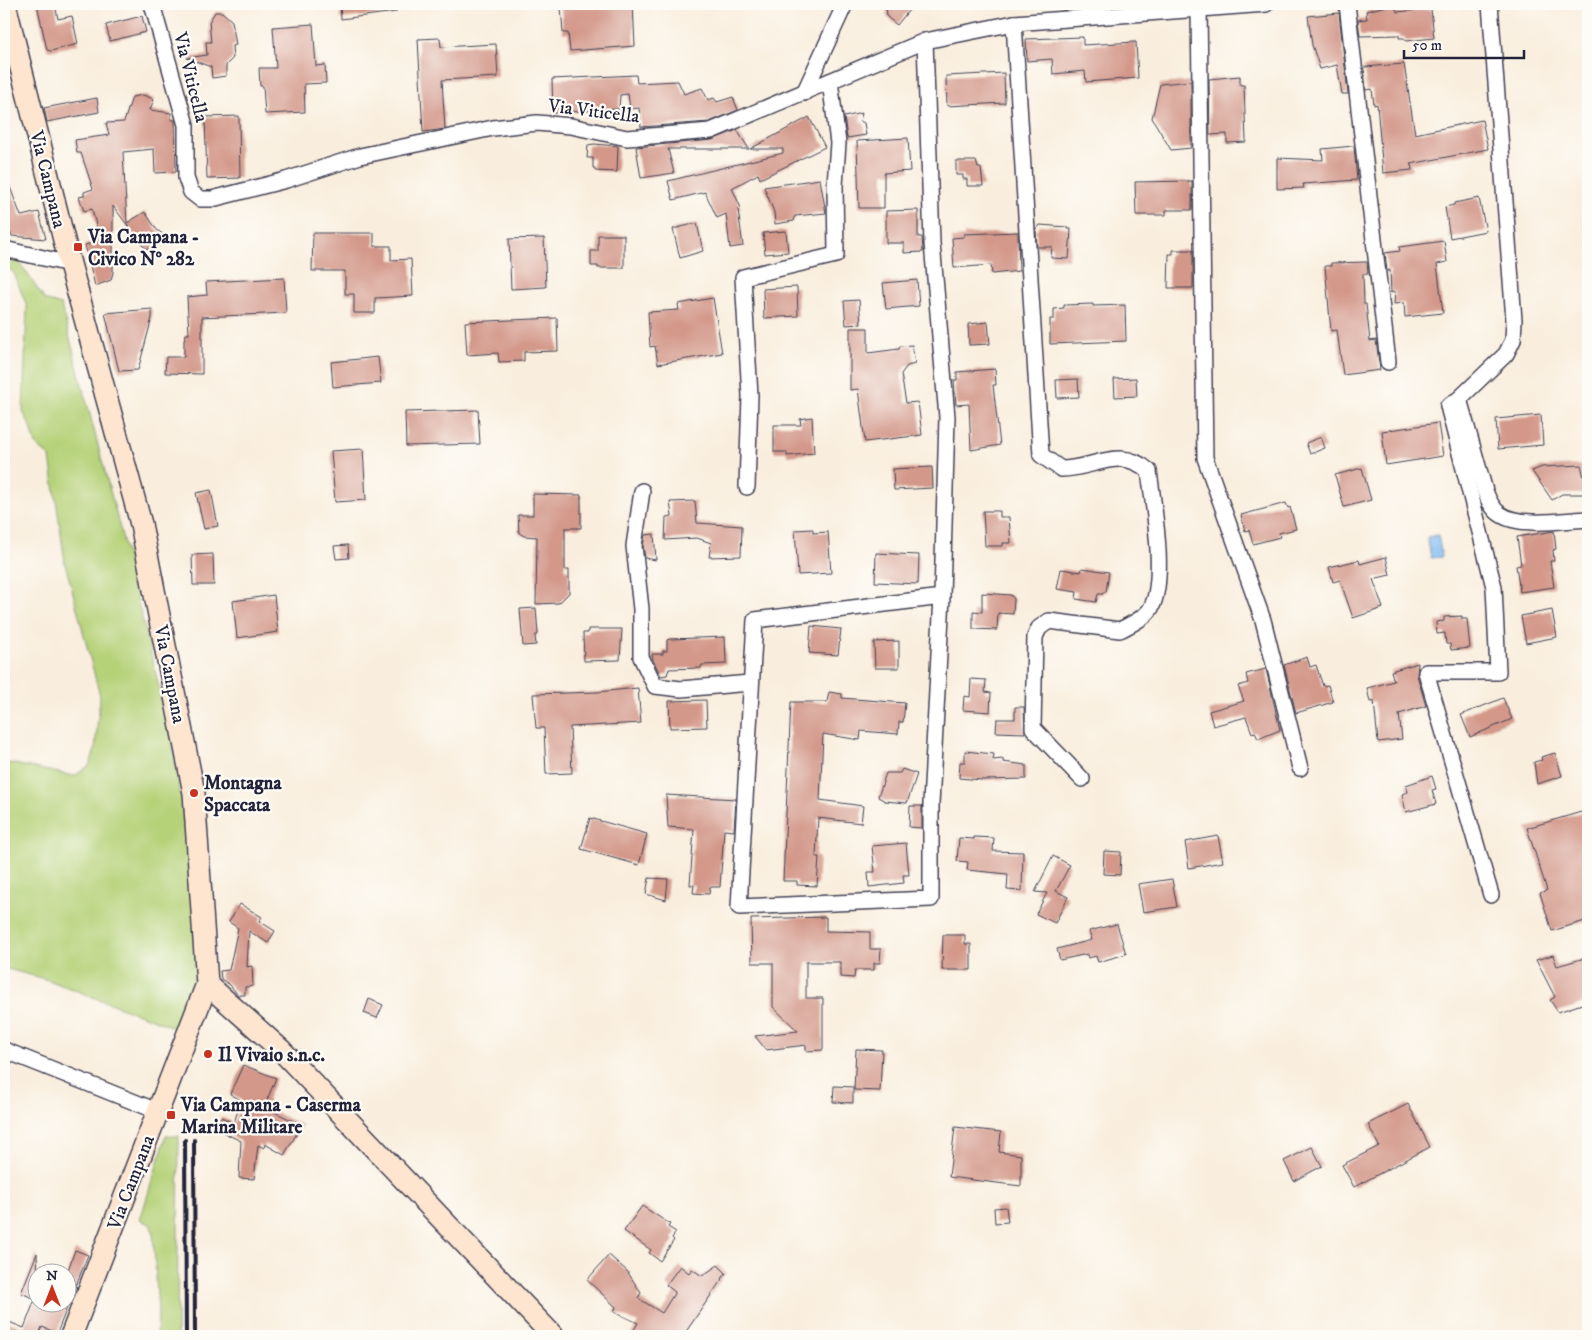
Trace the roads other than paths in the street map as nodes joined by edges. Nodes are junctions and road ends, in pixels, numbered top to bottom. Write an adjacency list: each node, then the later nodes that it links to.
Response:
1 (5, 4): 13 (main road, Via Campana)
2 (152, 4): 11 (street, Via Viticella)
3 (845, 4): 11 (street)
4 (1266, 4): 7 (street, Via Viticella)
5 (1346, 4): 14 (street)
6 (1490, 4): 15 (street)
7 (1199, 10): 8 (street, Via Viticella); 21 (street)
8 (1014, 24): 9 (street, Via Viticella); 22 (street)
9 (925, 41): 10 (street, Via Viticella); 19 (street)
10 (830, 81): 11 (street, Via Viticella); 16 (street)
11 (804, 93)
12 (4, 249): 13 (street)
13 (70, 264): 24 (main road, Via Campana)
14 (1388, 362)
15 (1459, 398): 18 (street); 23 (street)
16 (747, 487)
17 (642, 491): 20 (street)
18 (1588, 520)
19 (942, 597): 20 (street); 20 (street)
20 (750, 683)
21 (1300, 768)
22 (1082, 780)
23 (1491, 895)
24 (207, 984): 26 (main road, Via Campana); 28 (main road)
25 (4, 1050): 26 (street)
26 (157, 1111): 27 (main road, Via Campana)
27 (71, 1336)
28 (553, 1336)

